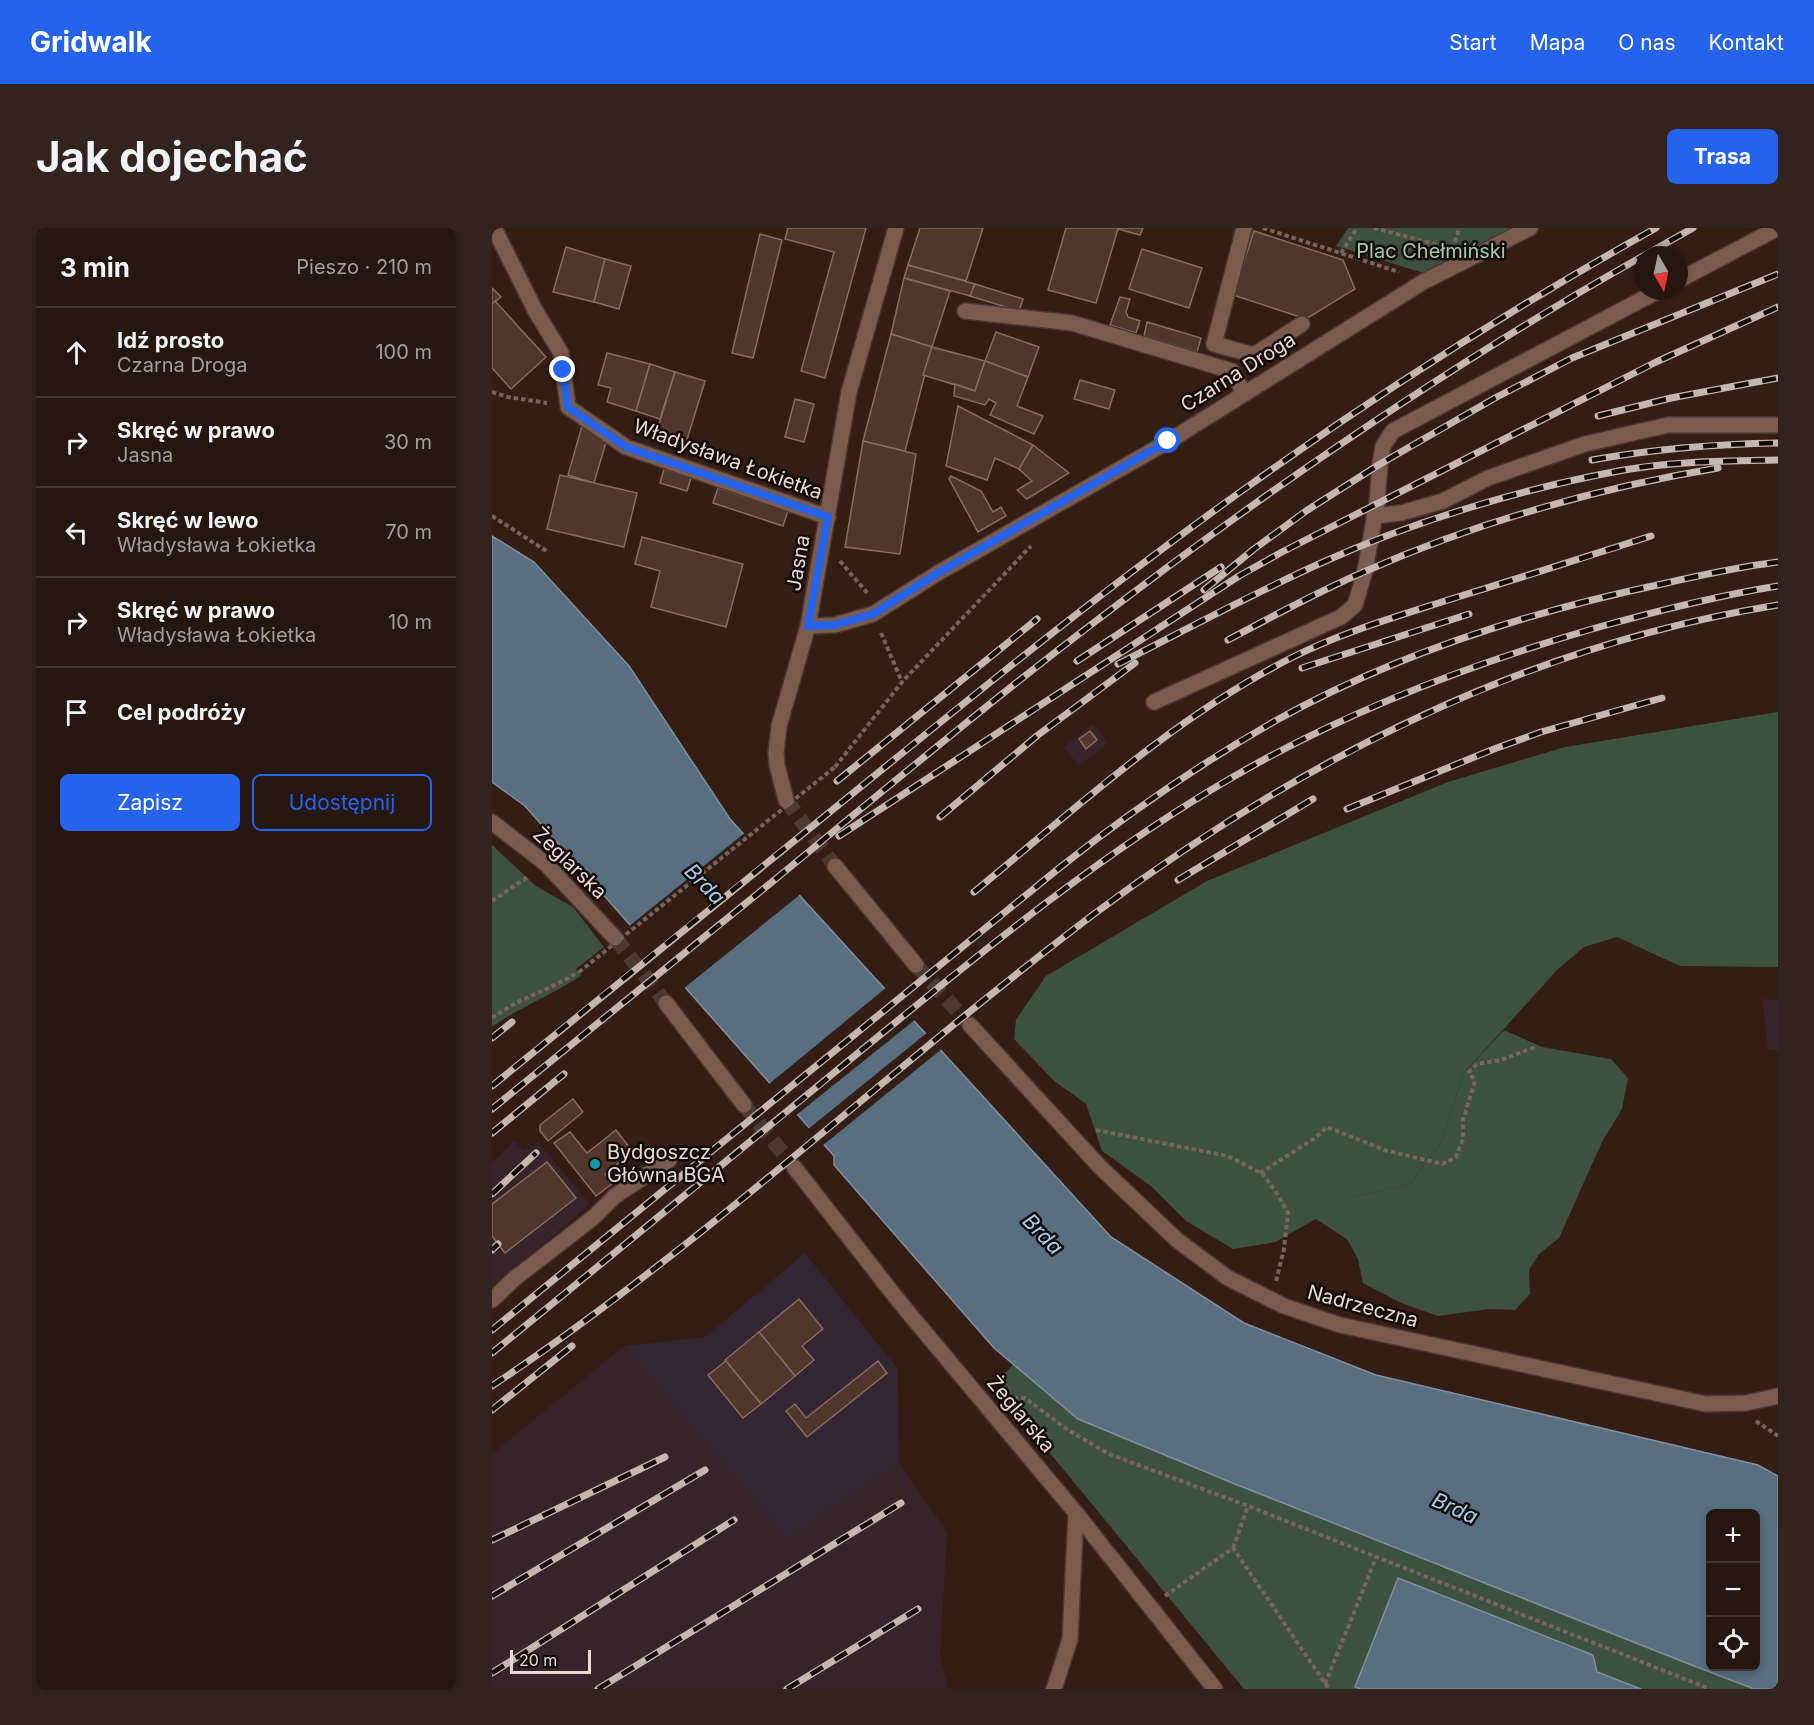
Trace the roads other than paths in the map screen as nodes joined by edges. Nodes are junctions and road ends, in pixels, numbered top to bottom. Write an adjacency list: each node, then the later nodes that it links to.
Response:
1 (494, 228): 13 (street, Władysława Łokietka)
2 (896, 228): 13 (street, Jasna)
3 (1244, 228): 9 (street)
4 (1530, 228): 10 (street, Czarna Droga)
5 (1778, 228): 6 (street)
6 (1688, 275)
7 (1641, 300): 12 (street)
8 (964, 311): 10 (street)
9 (1302, 324)
10 (1244, 393): 14 (street, Czarna Droga)
11 (1778, 425): 12 (street)
12 (1374, 516): 15 (street)
13 (828, 517): 14 (street, Jasna)
14 (808, 626): 16 (street, Jasna)
15 (1154, 702)
16 (786, 800)
17 (492, 822): 19 (street, Żeglarska)
18 (836, 866): 20 (street)
19 (615, 938)
20 (916, 965)
21 (666, 1003): 23 (street)
22 (970, 1025): 27 (street, Nadrzeczna)
23 (744, 1105)
24 (669, 1160): 26 (street)
25 (794, 1167): 28 (street, Żeglarska)
26 (492, 1300)
27 (1778, 1396)
28 (1076, 1513): 29 (street); 30 (street, Żeglarska)
29 (1054, 1689)
30 (1215, 1689)

